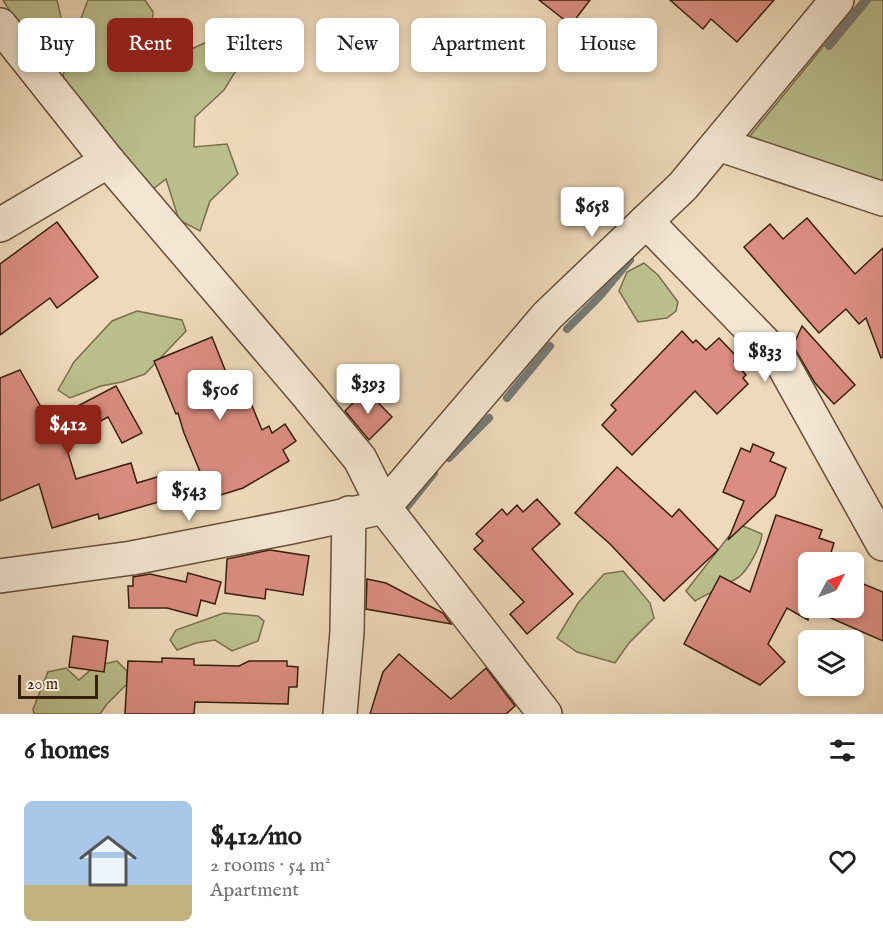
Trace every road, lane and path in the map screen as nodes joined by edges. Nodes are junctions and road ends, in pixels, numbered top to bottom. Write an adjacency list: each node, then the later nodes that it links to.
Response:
1 (837, 0): 3 (street)
2 (0, 25): 4 (street)
3 (717, 144): 5 (street); 6 (street)
4 (108, 161): 7 (street); 8 (street)
5 (883, 200)
6 (646, 221): 8 (street); 10 (street)
7 (0, 225)
8 (384, 507): 9 (street); 13 (street)
9 (349, 513): 11 (street); 12 (street)
10 (883, 544)
11 (0, 576)
12 (340, 714)
13 (545, 714)

